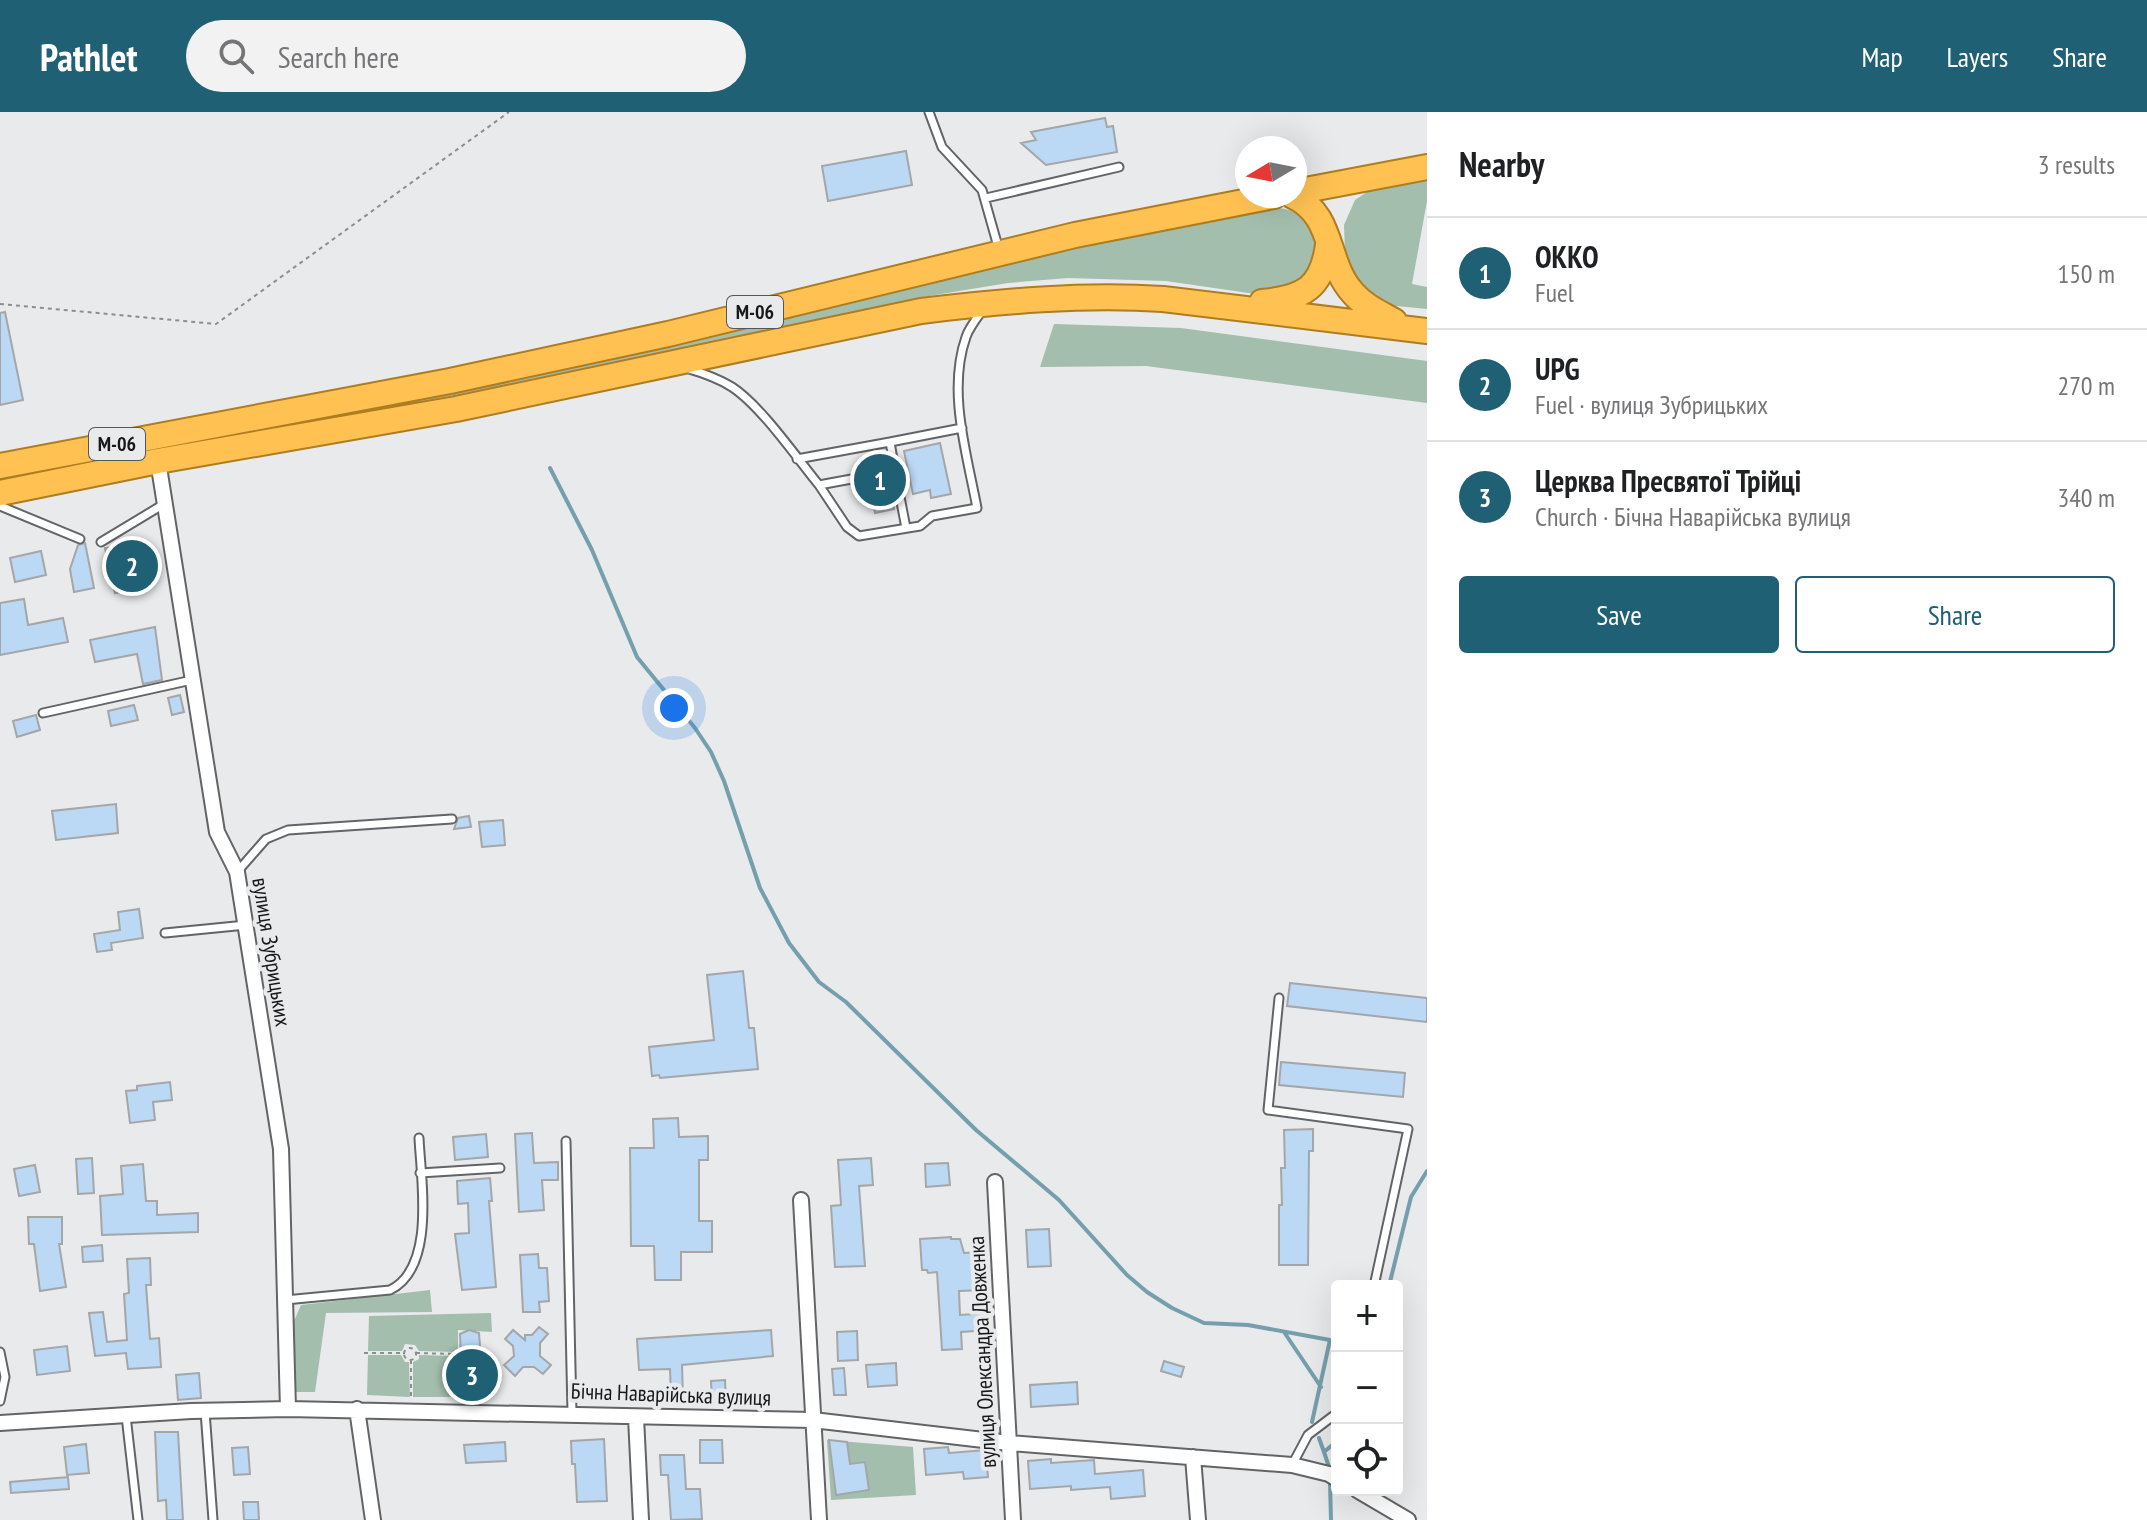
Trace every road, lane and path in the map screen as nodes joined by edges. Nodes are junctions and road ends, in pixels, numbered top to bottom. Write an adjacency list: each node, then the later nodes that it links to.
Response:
1 (509, 112): 12 (path)
2 (929, 112): 6 (lane)
3 (1119, 167): 6 (lane)
4 (1427, 167): 5 (highway)
5 (1307, 191)
6 (986, 198): 10 (lane)
7 (1235, 204): 10 (highway, М-06)
8 (1307, 205): 9 (highway)
9 (1329, 240): 13 (highway); 14 (highway)
10 (999, 252): 20 (highway, М-06)
11 (988, 302): 13 (highway, М-06); 15 (highway, М-06); 16 (lane)
12 (0, 304)
13 (1232, 306): 14 (highway, М-06)
14 (1417, 329)
15 (673, 364): 18 (lane); 19 (highway, М-06)
16 (962, 428): 17 (lane); 26 (lane)
17 (890, 442): 18 (lane); 21 (lane)
18 (797, 459): 22 (lane)
19 (158, 461): 23 (highway, М-06); 24 (street, вулиця Зубрицьких)
20 (0, 466)
21 (895, 471): 22 (lane); 26 (lane)
22 (819, 485): 26 (lane)
23 (0, 493)
24 (164, 504): 28 (lane); 29 (street, вулиця Зубрицьких)
25 (0, 506): 27 (lane)
26 (906, 528)
27 (80, 539)
28 (101, 542)
29 (192, 680): 30 (lane); 32 (street, вулиця Зубрицьких)
30 (43, 713)
31 (452, 819): 32 (lane)
32 (237, 872): 33 (street, вулиця Зубрицьких)
33 (246, 925): 34 (lane); 43 (street, вулиця Зубрицьких)
34 (165, 933)
35 (1279, 998): 42 (lane)
36 (419, 1138): 39 (lane)
37 (566, 1141): 55 (lane)
38 (500, 1168): 39 (lane)
39 (420, 1173): 43 (lane)
40 (995, 1182): 61 (street, вулиця Олександра Довженка)
41 (801, 1200): 59 (street)
42 (1375, 1280)
43 (285, 1300): 51 (street, вулиця Зубрицьких)
44 (0, 1352): 50 (lane)
45 (364, 1353): 46 (path)
46 (404, 1353): 47 (path); 49 (path)
47 (416, 1353): 48 (path); 49 (path)
48 (458, 1354)
49 (411, 1360): 53 (path)
50 (0, 1401)
51 (288, 1409): 52 (street, Бічна Наварійська вулиця); 54 (street, Бічна Наварійська вулиця)
52 (357, 1409): 53 (street, Бічна Наварійська вулиця); 68 (street)
53 (411, 1410): 55 (street, Бічна Наварійська вулиця)
54 (205, 1411): 56 (street, Бічна Наварійська вулиця); 67 (lane)
55 (572, 1413): 57 (street, Бічна Наварійська вулиця)
56 (126, 1416): 60 (street, Бічна Наварійська вулиця); 66 (lane)
57 (636, 1417): 59 (street, Бічна Наварійська вулиця); 69 (street)
58 (1331, 1418): 63 (lane)
59 (813, 1420): 61 (street, Бічна Наварійська вулиця); 70 (street)
60 (0, 1423)
61 (1009, 1443): 62 (street, Бічна Наварійська вулиця); 71 (street, вулиця Олександра Довженка)
62 (1193, 1457): 63 (street, Бічна Наварійська вулиця); 72 (street)
63 (1292, 1465): 64 (street, Бічна Наварійська вулиця)
64 (1331, 1475)
65 (1367, 1496): 73 (street)
66 (138, 1520)
67 (213, 1520)
68 (373, 1520)
69 (641, 1520)
70 (819, 1520)
71 (1013, 1520)
72 (1198, 1520)
73 (1408, 1520)

